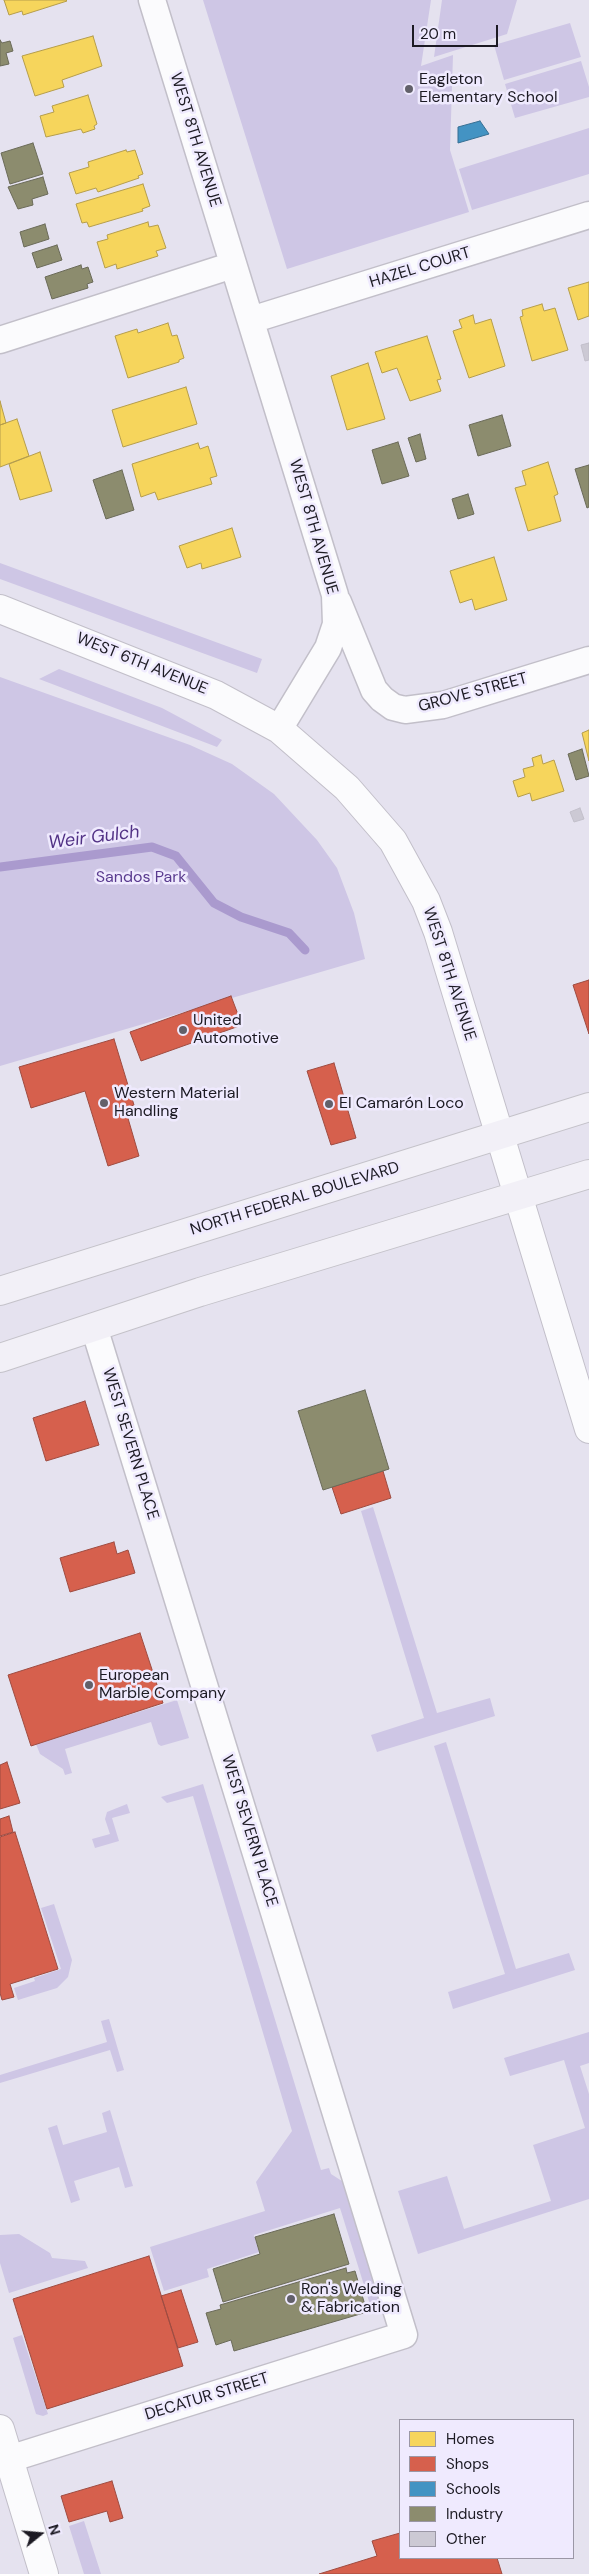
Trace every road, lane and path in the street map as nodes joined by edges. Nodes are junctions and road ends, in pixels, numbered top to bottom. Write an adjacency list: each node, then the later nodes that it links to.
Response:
1 (152, 0): 3 (street, WEST 8TH AVENUE)
2 (589, 215): 4 (street, HAZEL COURT)
3 (233, 265): 4 (street, WEST 8TH AVENUE); 5 (street)
4 (251, 320): 6 (street, WEST 8TH AVENUE)
5 (0, 340)
6 (335, 595): 8 (street, GROVE STREET); 9 (street, WEST 8TH AVENUE)
7 (0, 609): 9 (main road, WEST 6TH AVENUE)
8 (589, 660)
9 (279, 729): 11 (main road, WEST 8TH AVENUE)
10 (589, 1107): 11 (main road, NORTH FEDERAL BOULEVARD)
11 (500, 1136): 13 (main road, WEST 8TH AVENUE); 14 (main road, NORTH FEDERAL BOULEVARD)
12 (589, 1174): 13 (main road)
13 (518, 1195): 15 (main road); 17 (main road, WEST 8TH AVENUE)
14 (0, 1292)
15 (94, 1327): 16 (main road); 18 (street, WEST SEVERN PLACE)
16 (0, 1358)
17 (589, 1429)
18 (404, 2335): 20 (street, DECATUR STREET)
19 (0, 2429): 20 (main road)
20 (9, 2458): 21 (main road)
21 (44, 2574)

